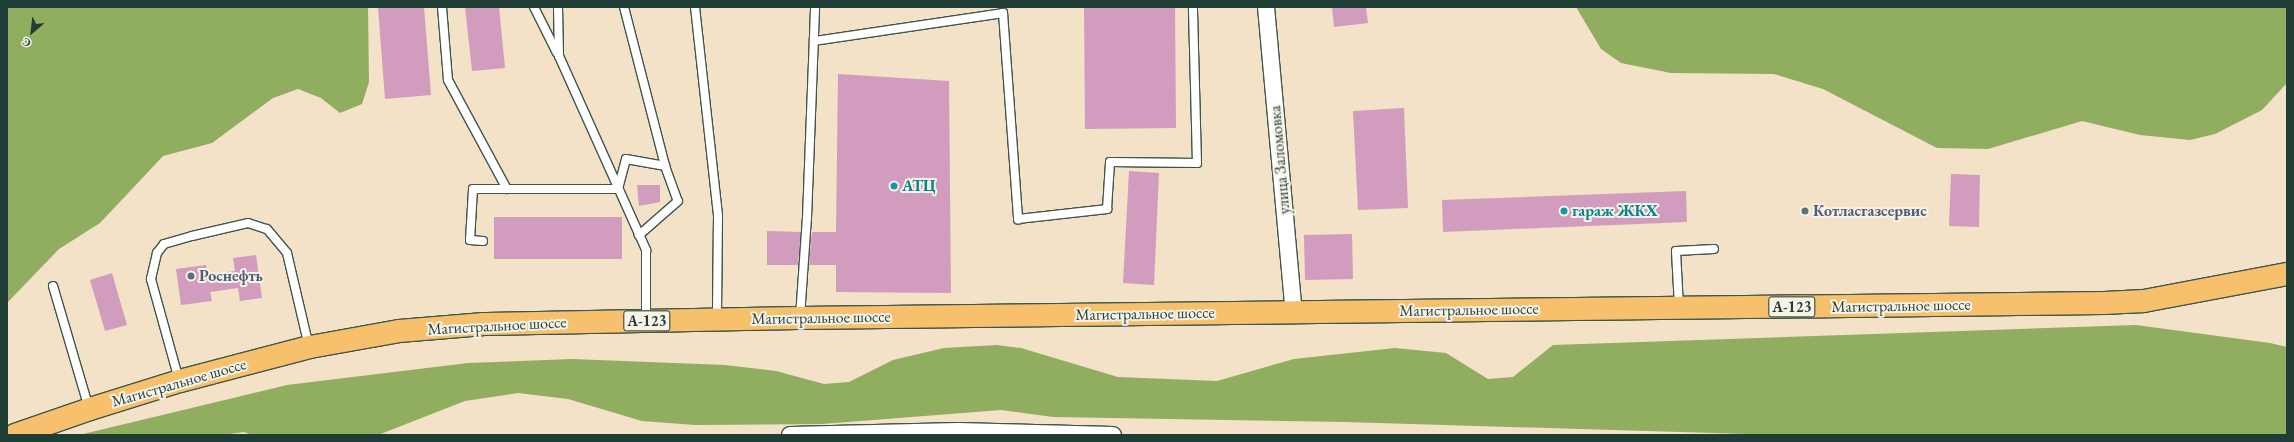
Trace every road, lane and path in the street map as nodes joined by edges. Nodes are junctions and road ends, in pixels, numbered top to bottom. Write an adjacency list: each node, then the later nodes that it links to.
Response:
1 (442, 7): 13 (lane)
2 (534, 7): 11 (lane)
3 (558, 7): 11 (lane)
4 (624, 7): 12 (lane)
5 (695, 7): 23 (lane)
6 (815, 7): 10 (lane)
7 (1193, 7): 9 (lane)
8 (1266, 7): 21 (street, улица Заломовка)
9 (1003, 10): 10 (lane)
10 (814, 42): 22 (lane)
11 (559, 56): 14 (lane)
12 (665, 166): 14 (lane); 15 (lane)
13 (507, 189): 14 (lane); 16 (lane)
14 (618, 189): 15 (lane)
15 (639, 235): 24 (lane)
16 (483, 241)
17 (1714, 249): 20 (lane)
18 (2287, 274): 20 (main road, Магистральное шоссе / А-123)
19 (53, 286): 27 (lane)
20 (1679, 308): 21 (main road, Магистральное шоссе / А-123)
21 (1294, 312): 22 (main road, Магистральное шоссе / А-123)
22 (800, 318): 23 (main road, Магистральное шоссе / А-123)
23 (716, 320): 24 (main road, Магистральное шоссе / А-123)
24 (646, 321): 25 (main road, Магистральное шоссе / А-123)
25 (310, 347): 26 (main road, Магистральное шоссе / А-123); 26 (lane)
26 (180, 381): 27 (main road, Магистральное шоссе / А-123)
27 (90, 409): 28 (main road, Магистральное шоссе / А-123)
28 (18, 434)
29 (790, 435): 30 (street)
30 (1113, 435)

